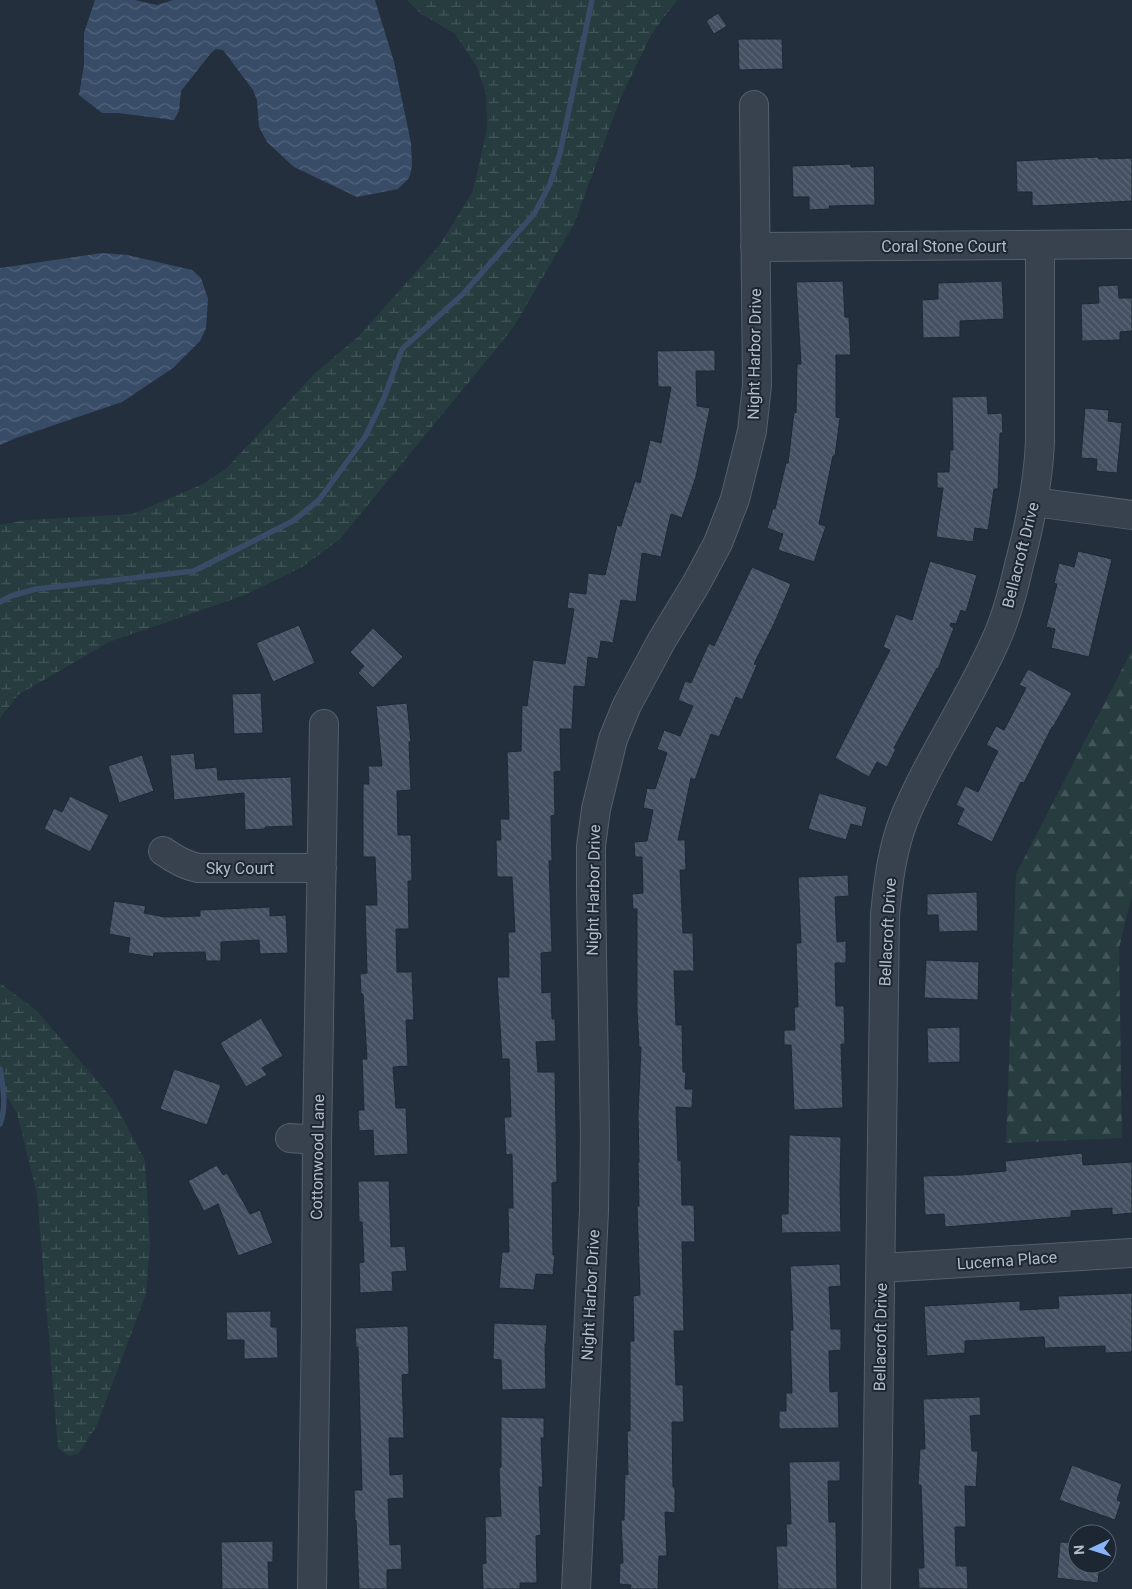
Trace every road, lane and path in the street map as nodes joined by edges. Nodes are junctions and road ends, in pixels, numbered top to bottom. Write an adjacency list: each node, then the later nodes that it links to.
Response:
1 (754, 105): 4 (street, Night Harbor Drive)
2 (1132, 244): 3 (street, Coral Stone Court)
3 (1040, 245): 4 (street, Coral Stone Court); 5 (street, Bellacroft Drive)
4 (755, 247): 15 (street, Night Harbor Drive)
5 (1034, 502): 6 (street); 13 (street, Bellacroft Drive)
6 (1132, 515)
7 (324, 724): 9 (street, Cottonwood Lane)
8 (163, 851): 9 (street, Sky Court)
9 (322, 868): 11 (street, Cottonwood Lane)
10 (290, 1138): 11 (street)
11 (317, 1140): 14 (street, Cottonwood Lane)
12 (1132, 1253): 13 (street, Lucerna Place)
13 (881, 1268): 16 (street, Bellacroft Drive)
14 (312, 1589)
15 (576, 1589)
16 (876, 1589)

